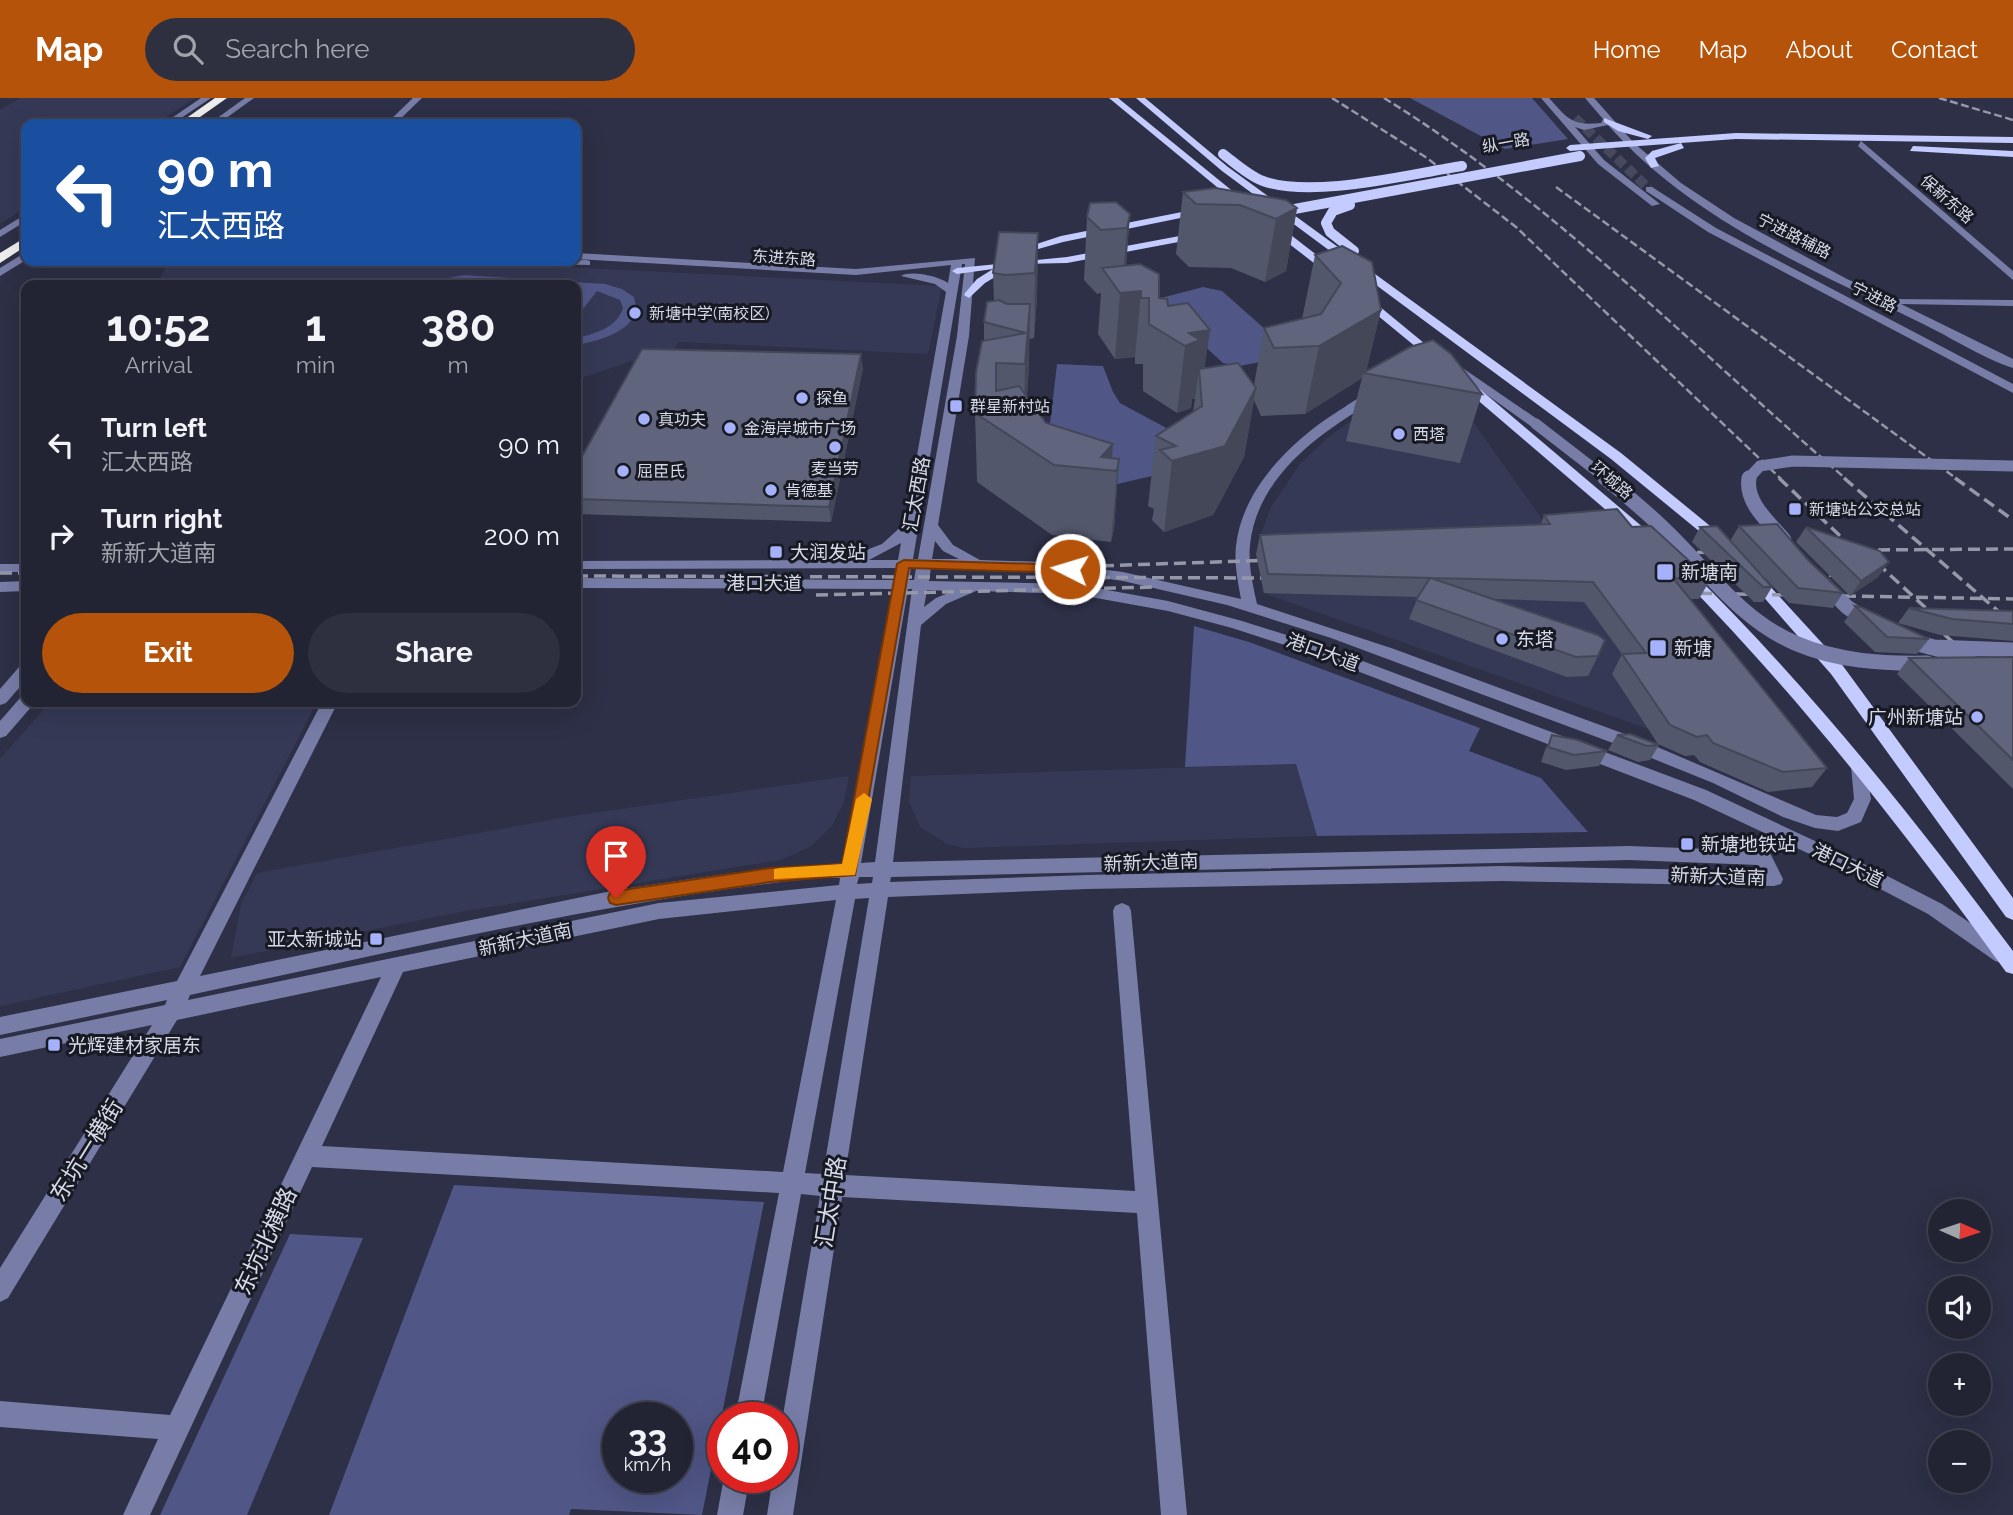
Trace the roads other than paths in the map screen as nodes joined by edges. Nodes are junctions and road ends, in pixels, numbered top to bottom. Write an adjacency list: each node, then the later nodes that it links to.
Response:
1 (206, 98): 14 (street)
2 (222, 98): 15 (highway)
3 (235, 98): 16 (highway)
4 (250, 98): 17 (street)
5 (418, 98): 18 (street)
6 (426, 98): 19 (street)
7 (1113, 98): 33 (main road)
8 (1140, 98): 12 (main road)
9 (1545, 98): 20 (street, 宁进路辅路)
10 (1557, 98): 13 (street)
11 (1589, 98): 21 (street, 宁进路辅路)
12 (1157, 114): 29 (main road, bridge); 31 (main road, 环城路)
13 (1575, 118)
14 (174, 119)
15 (190, 119)
16 (204, 119)
17 (219, 119)
18 (395, 119)
19 (404, 119)
20 (1562, 120): 21 (street); 27 (street, 宁进路辅路)
21 (1607, 120): 23 (main road); 25 (street, 宁进路辅路)
22 (2013, 140): 23 (main road, 纵一路)
23 (1687, 141): 24 (main road, 纵一路); 25 (main road, 纵一路); 30 (main road)
24 (1861, 144): 26 (main road, 纵一路); 28 (main road); 59 (street, 保新东路)
25 (1632, 145): 27 (main road, 纵一路); 30 (street, 宁进路辅路)
26 (2013, 147)
27 (1591, 150): 29 (main road, 纵一路); 32 (main road, 纵一路, bridge); 37 (street, 宁进路辅路)
28 (2013, 154)
29 (1480, 164): 38 (main road, 纵一路, bridge)
30 (1654, 166): 35 (street, 宁进路辅路)
31 (1225, 169): 33 (main road); 39 (main road, 环城路)
32 (1503, 169): 40 (main road, 纵一路, bridge); 66 (main road, bridge)
33 (1203, 173): 34 (main road)
34 (1220, 185): 40 (main road); 41 (main road)
35 (1680, 187): 37 (street); 64 (street, 宁进路辅路)
36 (1649, 189): 63 (street, 宁进路)
37 (1636, 190): 63 (street, 宁进路辅路)
38 (1228, 213)
39 (1286, 214): 40 (main road); 66 (main road, 环城路)
40 (1260, 215): 47 (main road)
41 (1214, 217): 43 (main road); 43 (main road); 54 (main road)
42 (21, 220): 46 (street)
43 (1192, 221): 53 (main road); 54 (main road)
44 (1259, 231): 47 (main road)
45 (21, 233): 49 (highway)
46 (0, 234)
47 (1290, 240): 60 (main road)
48 (21, 244): 52 (highway)
49 (0, 248)
50 (581, 256): 56 (street, 东进东路)
51 (21, 258): 57 (street)
52 (0, 259)
53 (1012, 259): 54 (main road, 东进东路); 56 (main road, 东进东路); 61 (main road)
54 (1024, 262)
55 (581, 263): 58 (street, 东进东路)
56 (964, 266): 58 (street, 东进东路); 61 (street, 汇太西路)
57 (0, 273)
58 (906, 276): 61 (street)
59 (2013, 277)
60 (1339, 278)
61 (962, 293): 74 (street, 汇太西路); 75 (street, 汇太西路)
62 (1359, 294): 67 (main road, 环城路)
63 (1840, 297): 71 (street, 宁进路)
64 (1888, 301): 65 (street); 68 (street, 宁进路辅路)
65 (2013, 303)
66 (1429, 318): 111 (main road, 环城路, bridge)
67 (1425, 354): 70 (main road, 环城路); 101 (street, bridge)
68 (2013, 364)
69 (1448, 382): 70 (main road)
70 (1472, 389): 108 (main road, 环城路)
71 (2013, 389)
72 (1387, 391): 94 (street)
73 (2013, 466): 78 (street, bridge)
74 (918, 489): 75 (street); 76 (street, 汇太西路)
75 (936, 489): 77 (street, 汇太西路)
76 (911, 523): 79 (street); 80 (street, 汇太西路)
77 (930, 525): 81 (street, 汇太西路); 82 (street)
78 (1793, 551)
79 (833, 564): 80 (street, 港口大道); 83 (street, 港口大道)
80 (904, 564): 81 (street, 港口大道); 89 (street, 汇太西路)
81 (923, 564): 82 (street, 港口大道); 90 (street, 汇太西路)
82 (988, 564): 94 (street, 港口大道)
83 (581, 565)
84 (0, 568): 85 (street)
85 (21, 568)
86 (1812, 571): 97 (street, bridge)
87 (581, 583): 88 (street, 港口大道)
88 (841, 583): 89 (street, 港口大道); 95 (street)
89 (900, 584): 90 (street, 港口大道); 95 (street, 汇太西路)
90 (920, 584): 91 (street, 港口大道); 96 (street, 汇太西路)
91 (985, 585): 96 (street); 110 (street, 港口大道)
92 (21, 586): 93 (street)
93 (0, 587)
94 (1250, 607): 109 (street, 港口大道)
95 (895, 612): 113 (street, 汇太西路)
96 (914, 623): 112 (street, 汇太西路)
97 (1893, 635): 98 (street, bridge); 99 (street, bridge)
98 (2013, 650)
99 (1972, 661): 100 (street); 101 (street, bridge)
100 (2013, 662)
101 (1896, 664): 102 (street, bridge)
102 (1987, 673)
103 (21, 676): 104 (street)
104 (0, 699)
105 (22, 707): 107 (street)
106 (327, 707): 119 (street, 东坑一横街)
107 (0, 732)
108 (1859, 766): 109 (street, 港口大道); 117 (main road, 环城路)
109 (1707, 774): 110 (street)
110 (1700, 795): 117 (street, 港口大道)
111 (1983, 870): 114 (street); 116 (main road, 环城路)
112 (882, 880): 112 (street, 新新大道南); 113 (street, 新新大道南); 125 (street, 汇太中路)
113 (847, 881): 118 (street, 新新大道南); 119 (street, 新新大道南); 124 (street, 汇太中路)
114 (2013, 904)
115 (1122, 911): 126 (street)
116 (2013, 912)
117 (2011, 963)
118 (396, 967): 120 (street, 新新大道南); 123 (street, 东坑北横路)
119 (184, 989): 120 (street, 东坑一横街); 121 (street, 新新大道南)
120 (172, 1011): 122 (street, 新新大道南); 127 (street, 东坑一横街)
121 (0, 1026)
122 (0, 1048)
123 (306, 1156): 124 (street); 130 (street, 东坑北横路)
124 (792, 1183): 125 (street); 128 (street, 汇太中路)
125 (833, 1185): 126 (street); 134 (street, 汇太中路)
126 (1147, 1203): 135 (street)
127 (0, 1290)
128 (751, 1402)
129 (0, 1414): 130 (street)
130 (177, 1428): 132 (street, 东坑北横路)
131 (734, 1493): 133 (street)
132 (135, 1515)
133 (730, 1515)
134 (780, 1515)
135 (1174, 1515)

